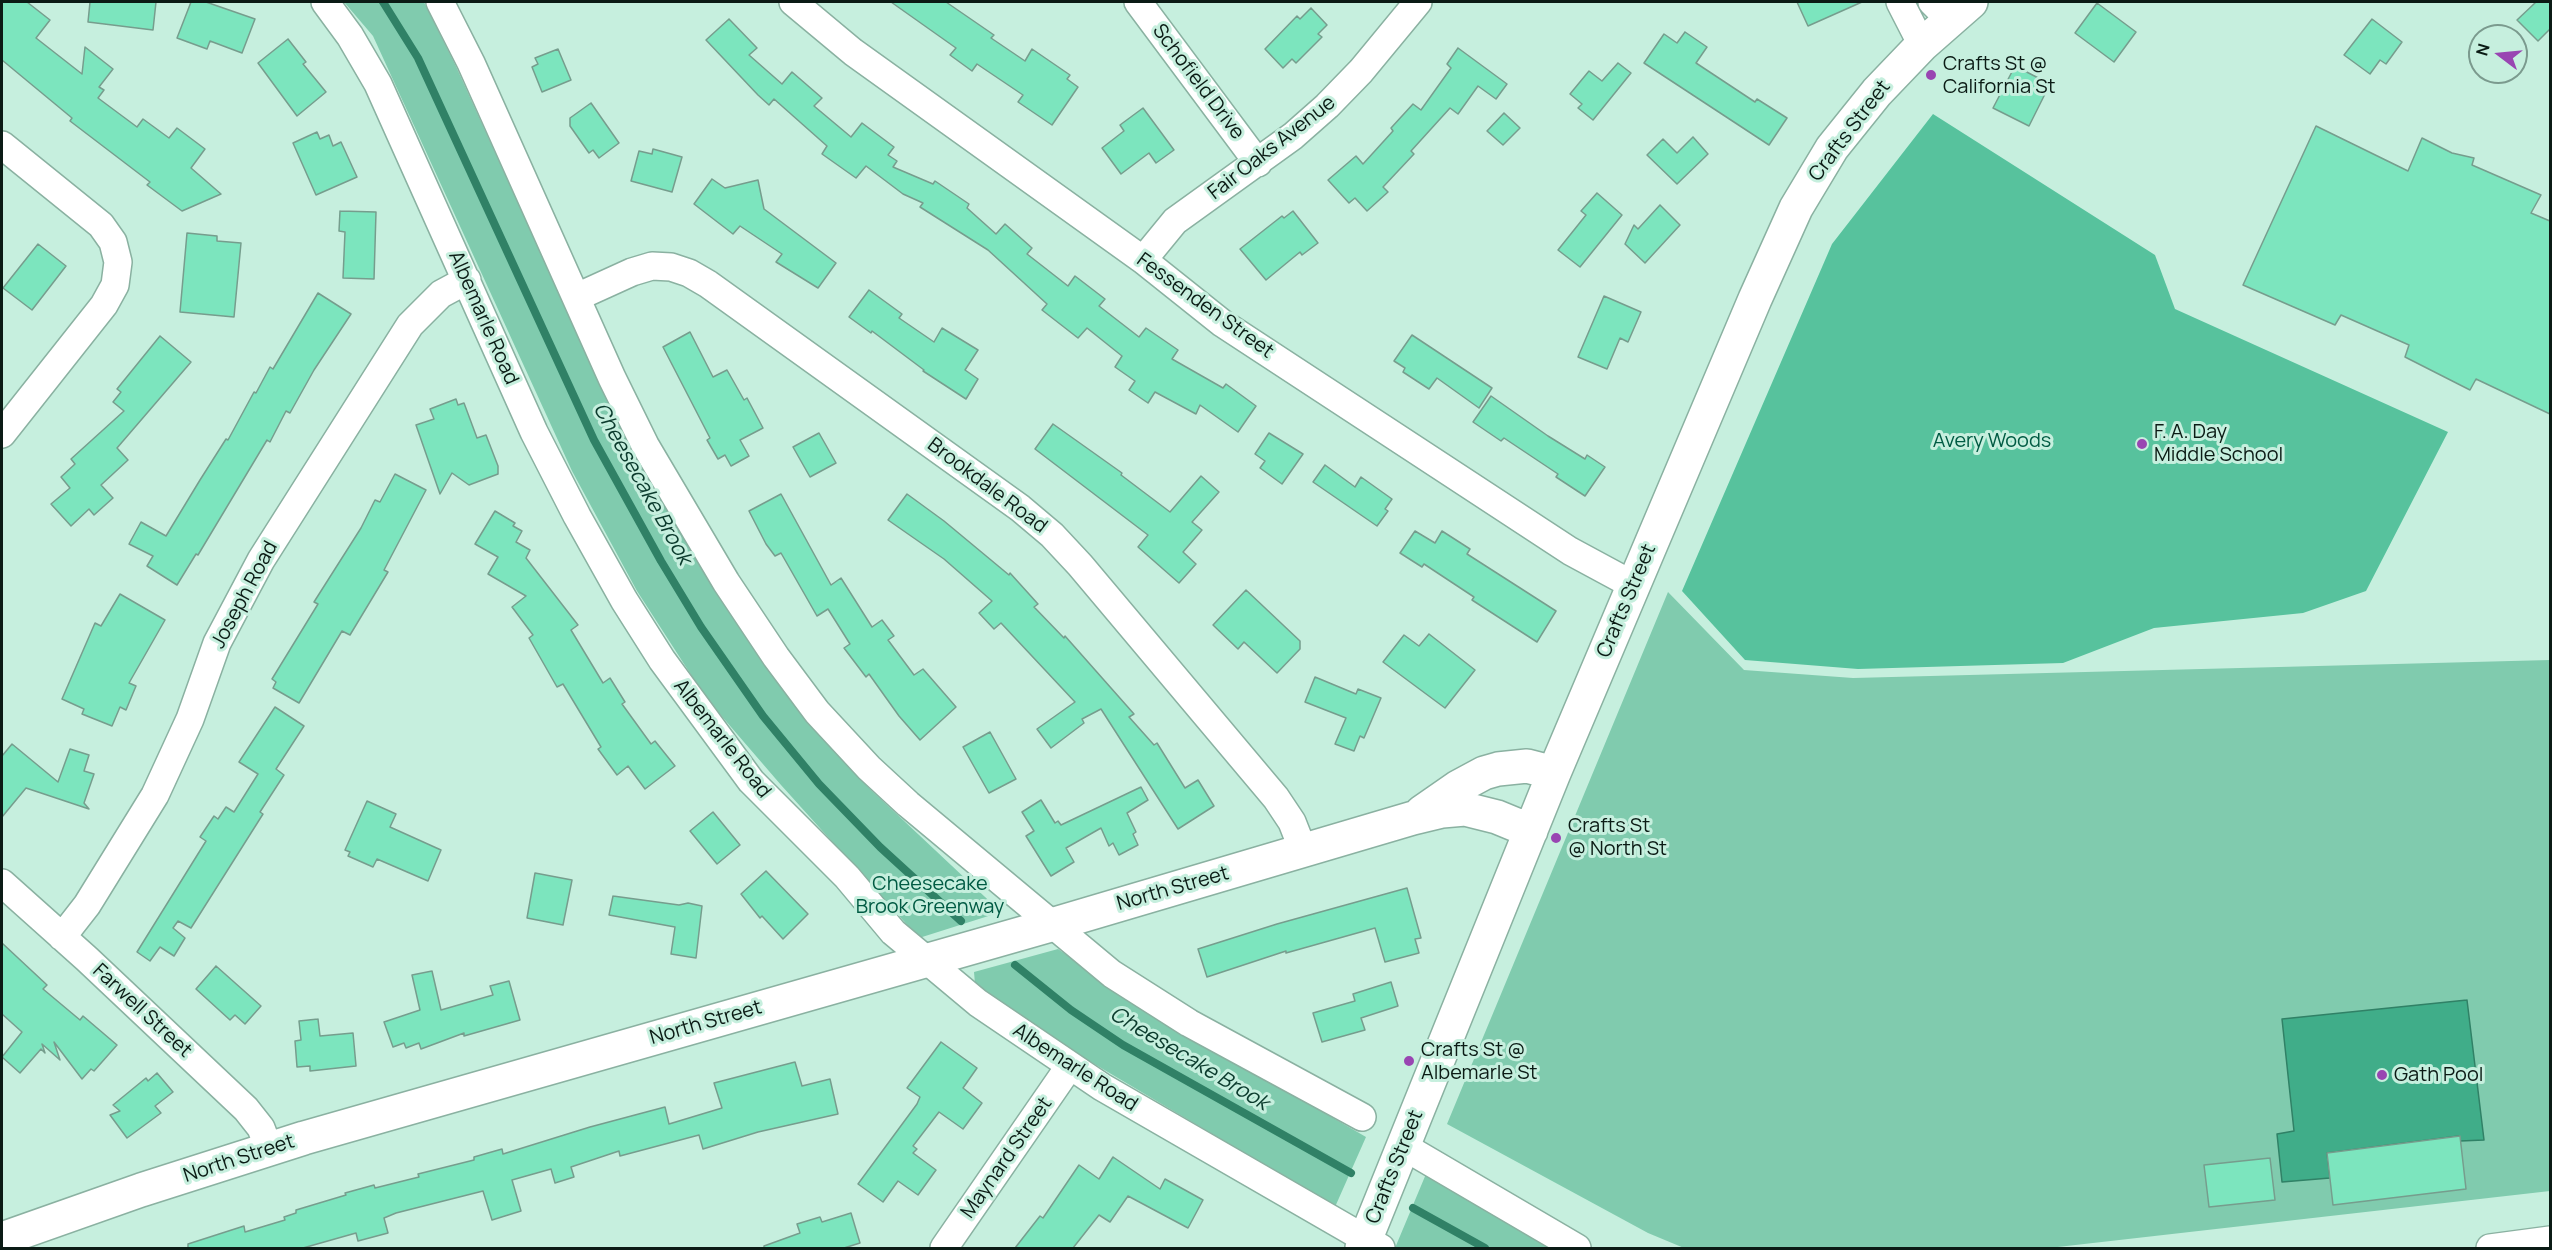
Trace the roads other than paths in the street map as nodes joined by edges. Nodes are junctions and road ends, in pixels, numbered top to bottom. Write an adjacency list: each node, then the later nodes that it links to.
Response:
1 (325, 2): 12 (street, Albemarle Road)
2 (440, 2): 13 (street)
3 (793, 2): 11 (street, Fessenden Street)
4 (1138, 2): 10 (street, Schofield Drive)
5 (1418, 2): 10 (street, Fair Oaks Avenue)
6 (1900, 2): 8 (street)
7 (1951, 8): 8 (main road, Crafts Street)
8 (1922, 45): 15 (main road, Crafts Street)
9 (2, 146): 14 (street)
10 (1258, 163): 11 (street, Fair Oaks Avenue)
11 (1143, 260): 15 (street, Fessenden Street)
12 (467, 280): 22 (street, Joseph Road); 23 (street, Albemarle Road)
13 (577, 297): 19 (street, Brookdale Road); 21 (street)
14 (2, 434)
15 (1633, 585): 16 (main road, Crafts Street)
16 (1554, 774): 17 (main road, North Street); 18 (main road, Crafts Street)
17 (1413, 818): 18 (main road, North Street); 19 (main road, North Street)
18 (1531, 831): 26 (main road, Crafts Street)
19 (1303, 850): 21 (main road, North Street)
20 (2, 883): 22 (street, Farwell Street)
21 (1051, 925): 23 (main road, North Street); 25 (street)
22 (62, 937): 27 (street, Farwell Street)
23 (924, 960): 24 (street, Albemarle Road); 27 (main road, North Street)
24 (1069, 1067): 30 (street, Albemarle Road); 31 (street, Maynard Street)
25 (1362, 1117)
26 (1403, 1146): 30 (main road, Crafts Street); 32 (street)
27 (269, 1149): 28 (main road, North Street)
28 (2, 1239)
29 (2550, 1240): 33 (street)
30 (1369, 1246)
31 (944, 1248)
32 (1577, 1248)
33 (2490, 1248)

